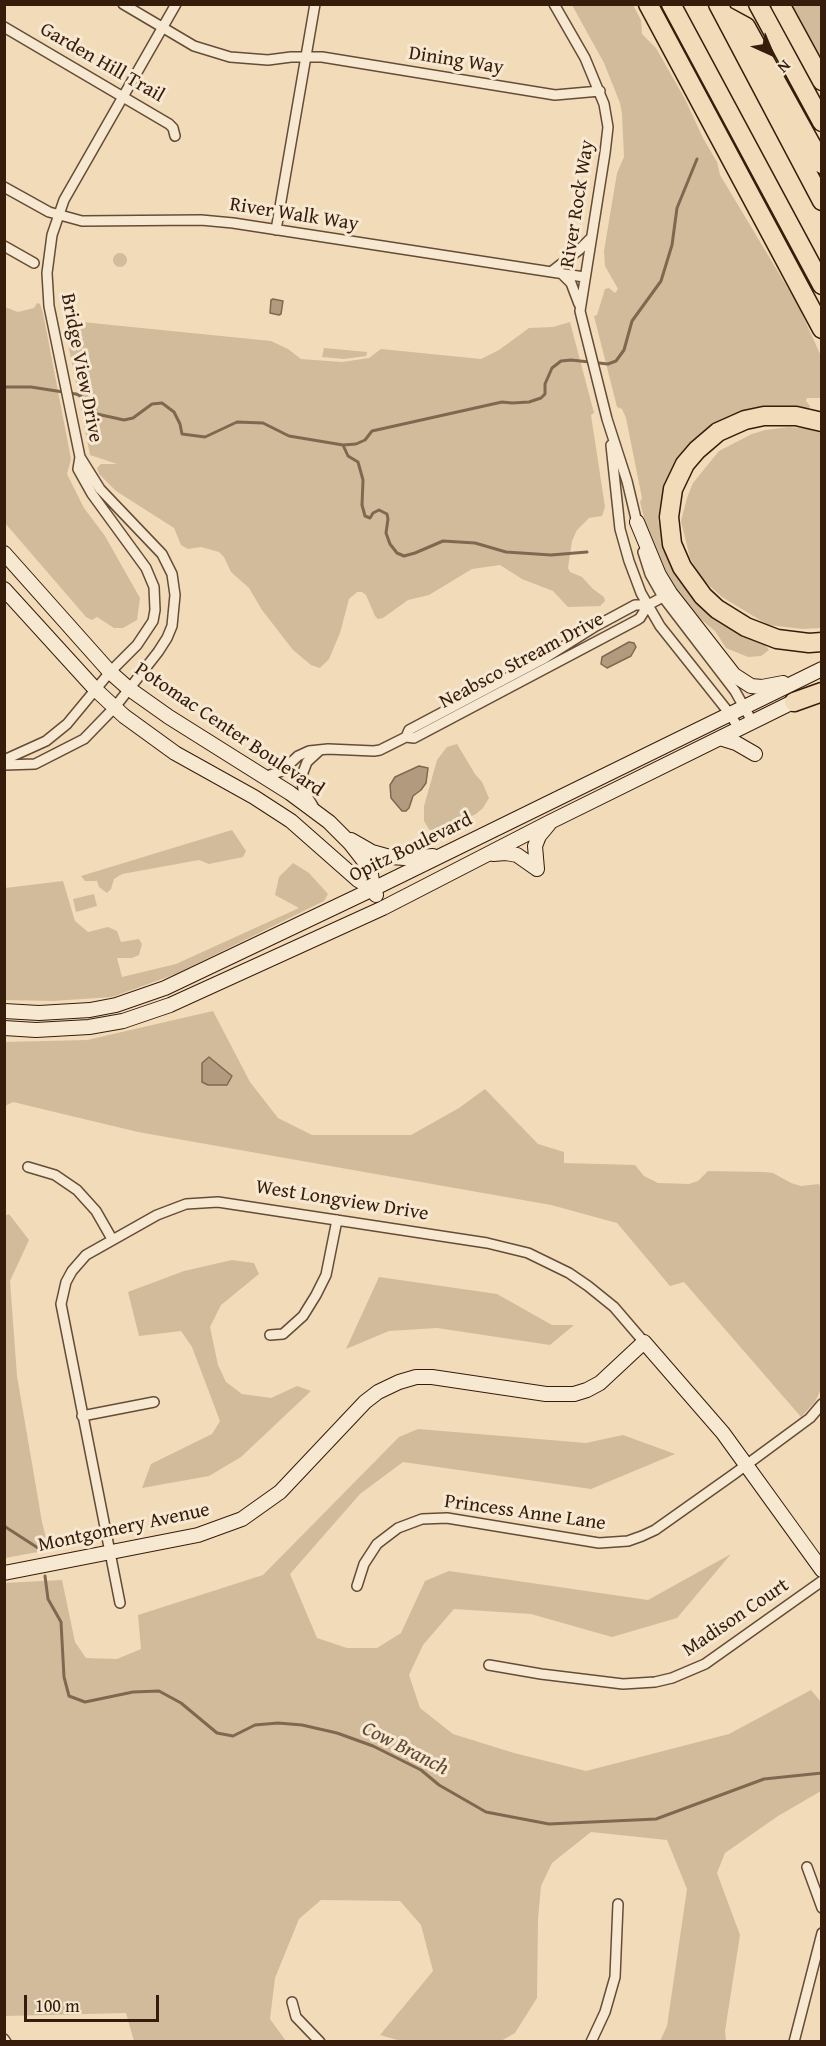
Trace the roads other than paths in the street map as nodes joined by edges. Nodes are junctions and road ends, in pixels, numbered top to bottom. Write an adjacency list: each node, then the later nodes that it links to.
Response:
1 (123, 4): 11 (street, Dining Way)
2 (176, 4): 11 (street, Bridge View Drive)
3 (315, 4): 12 (street)
4 (554, 4): 14 (street, River Rock Way)
5 (647, 4): 31 (highway)
6 (670, 4): 29 (highway)
7 (758, 4): 16 (highway)
8 (780, 4): 13 (highway)
9 (721, 10): 18 (highway); 20 (highway)
10 (4, 27): 15 (street, Garden Hill Trail)
11 (163, 28): 12 (street, Dining Way); 15 (street, Bridge View Drive)
12 (306, 57): 14 (street, Dining Way); 22 (street)
13 (822, 81)
14 (600, 91): 23 (street, River Rock Way)
15 (124, 96): 17 (street, Garden Hill Trail); 21 (street, Bridge View Drive)
16 (822, 122)
17 (175, 136)
18 (822, 164)
19 (4, 187): 21 (street, River Walk Way)
20 (822, 201)
21 (58, 215): 22 (street, River Walk Way); 34 (street, Bridge View Drive)
22 (276, 230): 26 (street, River Walk Way)
23 (591, 238): 26 (street); 28 (street, River Rock Way)
24 (4, 246): 25 (street)
25 (34, 263)
26 (551, 272): 27 (street, River Walk Way)
27 (561, 273): 28 (street, River Walk Way); 30 (street)
28 (584, 277): 30 (street, River Rock Way)
29 (822, 285)
30 (580, 308): 32 (street, River Rock Way)
31 (822, 329)
32 (607, 419): 35 (street, River Rock Way); 39 (street, River Rock Way)
33 (822, 422): 40 (highway)
34 (80, 457): 42 (street, Bridge View Drive); 44 (street)
35 (637, 522): 38 (street, River Rock Way); 43 (main road)
36 (4, 554): 42 (main road, Potomac Center Boulevard)
37 (4, 589): 45 (main road, Potomac Center Boulevard)
38 (663, 597): 39 (street, Neabsco Stream Drive); 49 (street, River Rock Way)
39 (648, 605): 50 (street, River Rock Way); 53 (street, Neabsco Stream Drive); 53 (street, Neabsco Stream Drive)
40 (822, 642)
41 (822, 669): 43 (main road, Opitz Boulevard)
42 (110, 672): 44 (main road, Potomac Center Boulevard); 45 (street, Bridge View Drive)
43 (808, 676): 49 (main road, Opitz Boulevard)
44 (128, 688): 48 (street); 58 (main road, Potomac Center Boulevard)
45 (96, 690): 48 (main road, Potomac Center Boulevard); 57 (street, Bridge View Drive)
46 (822, 690): 47 (highway)
47 (794, 702): 51 (main road, Opitz Boulevard)
48 (115, 707): 57 (street); 64 (main road, Potomac Center Boulevard)
49 (745, 707): 50 (main road, Opitz Boulevard); 51 (street, River Rock Way)
50 (730, 714): 52 (street, River Rock Way); 62 (main road, Opitz Boulevard)
51 (753, 723): 52 (main road, Opitz Boulevard)
52 (739, 729): 54 (main road, Opitz Boulevard)
53 (406, 737): 55 (street, Neabsco Stream Drive)
54 (720, 738): 56 (main road); 60 (main road, Opitz Boulevard)
55 (320, 750): 58 (street, Neabsco Stream Drive); 59 (street)
56 (755, 754)
57 (4, 762)
58 (264, 777): 59 (main road, Potomac Center Boulevard)
59 (317, 813): 61 (main road, Potomac Center Boulevard)
60 (550, 822): 63 (main road, Opitz Boulevard); 63 (main road)
61 (340, 833): 62 (main road); 64 (main road, Potomac Center Boulevard)
62 (441, 855): 64 (main road, Opitz Boulevard)
63 (482, 857): 65 (main road, Opitz Boulevard)
64 (373, 889): 65 (main road, Potomac Center Boulevard); 66 (main road, Opitz Boulevard)
65 (383, 908): 67 (main road, Opitz Boulevard)
66 (4, 1011)
67 (4, 1028)
68 (28, 1167): 70 (street)
69 (337, 1220): 70 (street, West Longview Drive); 71 (street); 72 (street, West Longview Drive)
70 (112, 1239): 75 (street, West Longview Drive)
71 (270, 1335)
72 (644, 1342): 76 (main road, West Longview Drive); 77 (main road, Montgomery Avenue)
73 (154, 1402): 75 (street)
74 (822, 1404): 76 (street, Princess Anne Lane)
75 (82, 1416): 77 (street, West Longview Drive)
76 (746, 1465): 78 (main road, West Longview Drive); 81 (street, Princess Anne Lane)
77 (110, 1553): 79 (main road, Montgomery Avenue); 82 (street, West Longview Drive)
78 (822, 1570)
79 (4, 1573)
80 (822, 1581): 83 (street, Madison Court)
81 (357, 1586)
82 (120, 1603)
83 (489, 1665)
84 (807, 1867): 86 (street)
85 (618, 1904): 90 (street)
86 (822, 1908)
87 (822, 1933): 91 (street)
88 (292, 2002): 89 (street)
89 (320, 2042)
90 (591, 2042)
91 (794, 2042)

